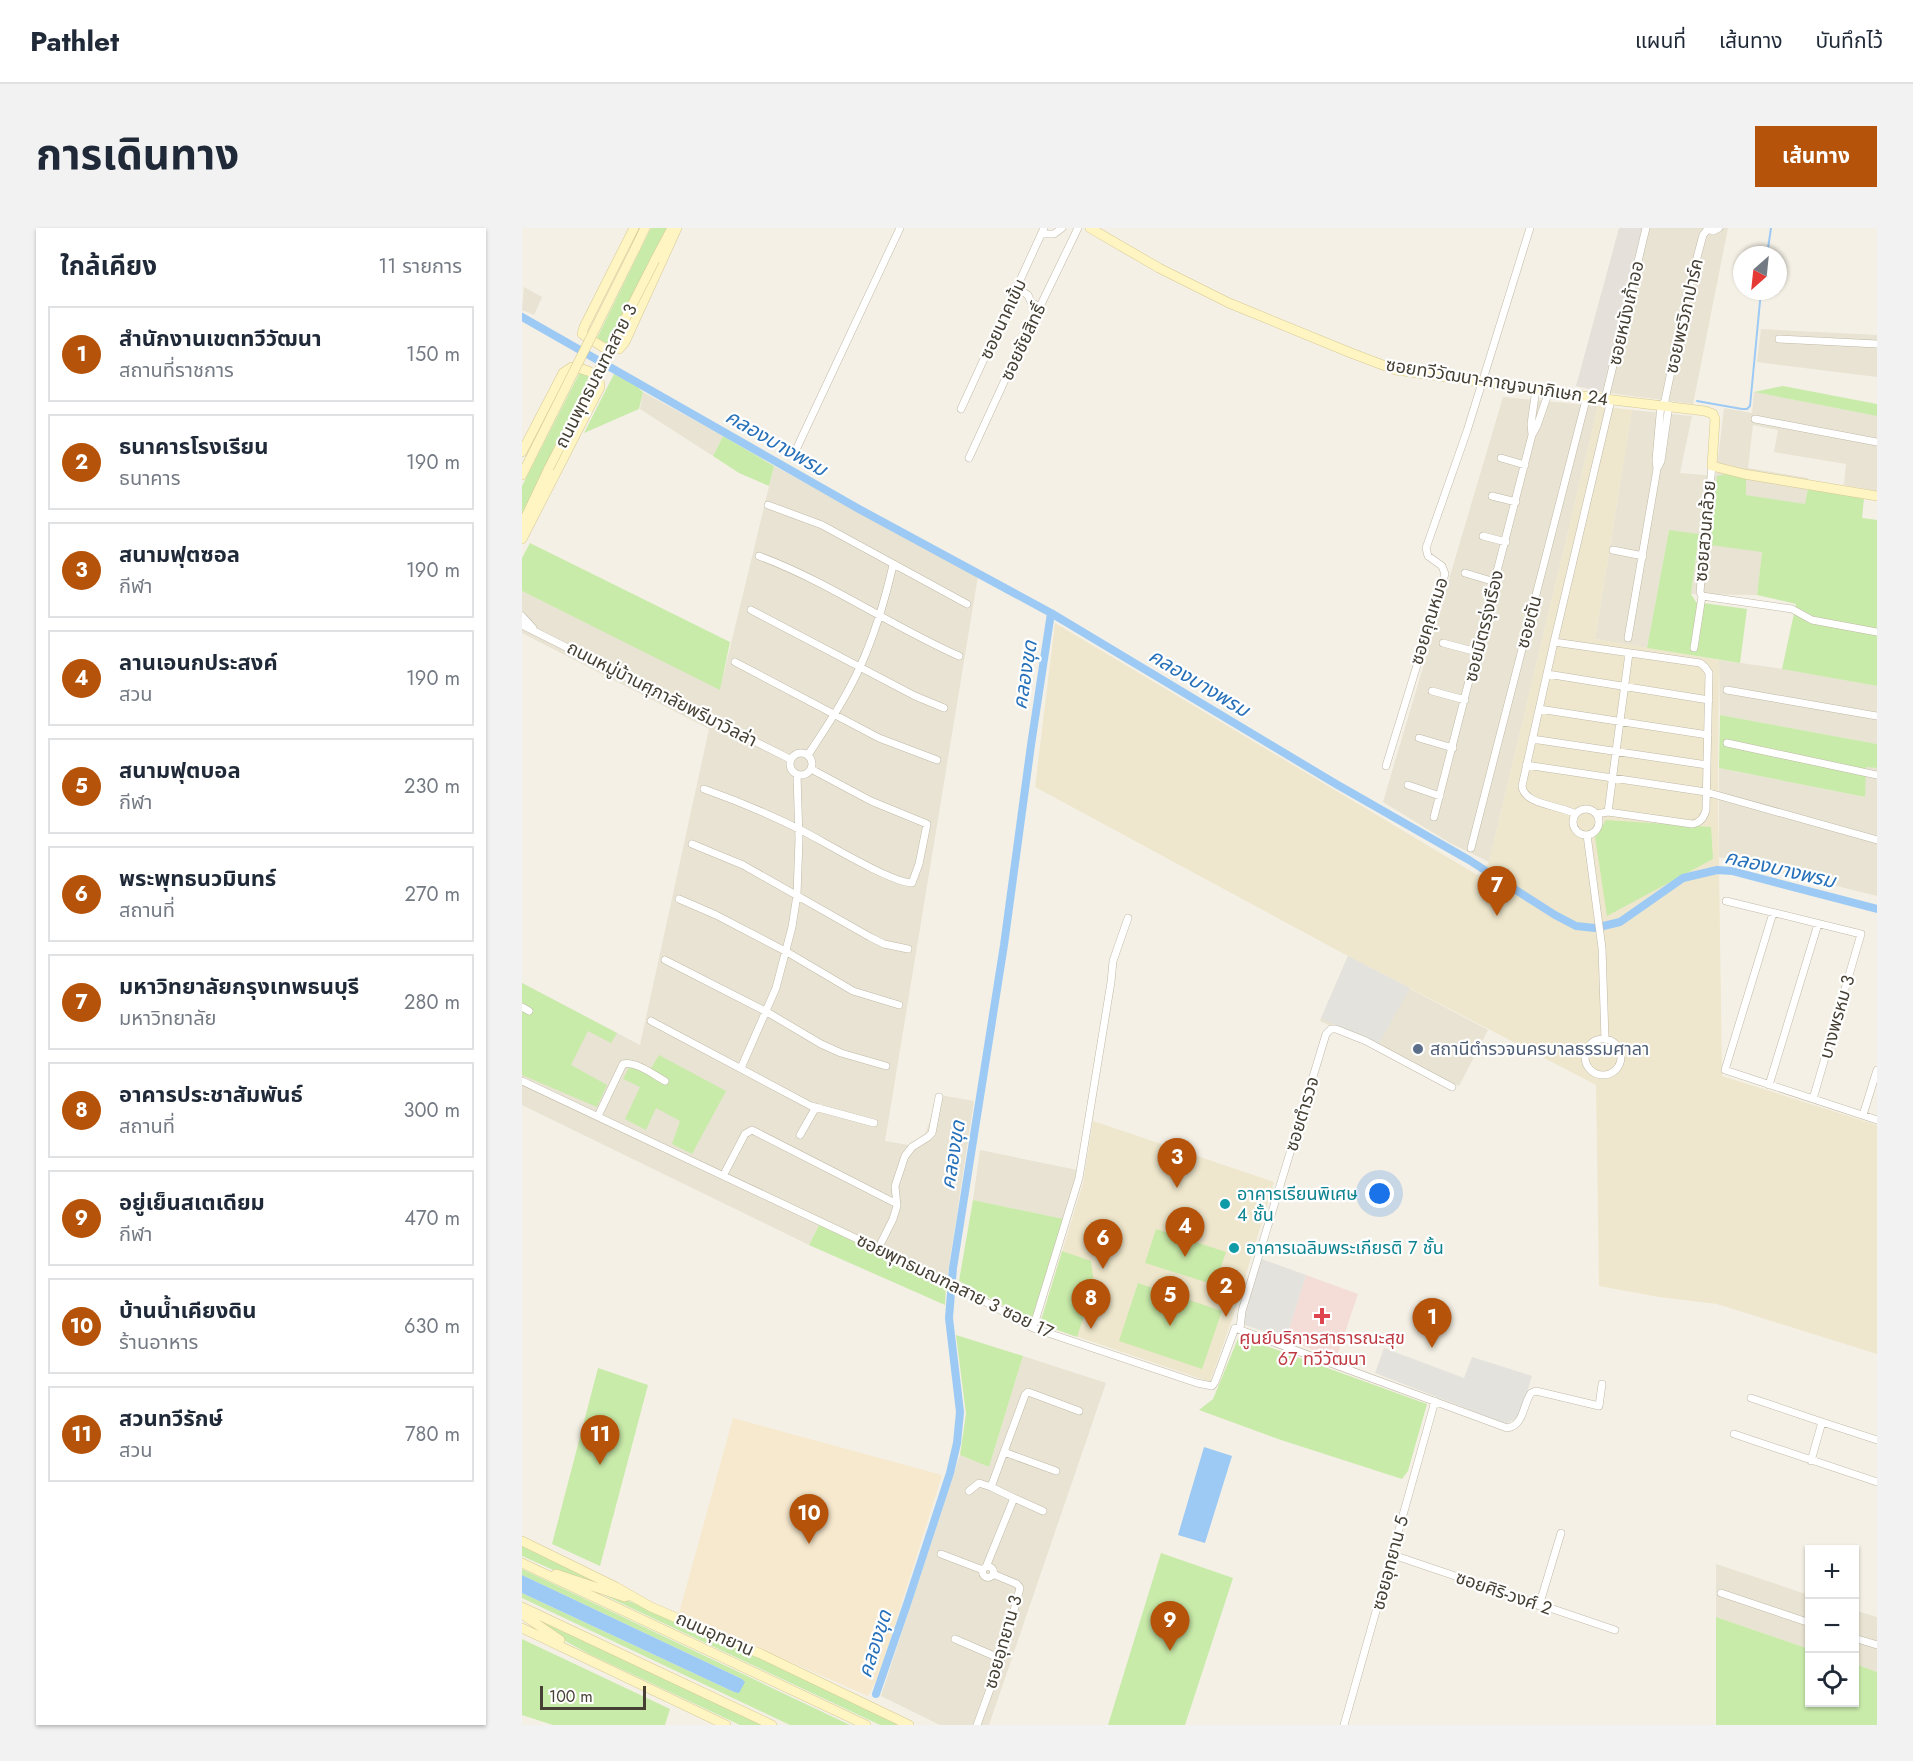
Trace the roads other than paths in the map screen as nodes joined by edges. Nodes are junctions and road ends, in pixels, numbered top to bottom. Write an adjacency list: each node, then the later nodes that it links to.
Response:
1 (634, 228): 4 (main road)
2 (645, 228): 34 (main road, ถนนพุทธมณฑลสาย 3, bridge)
3 (672, 228): 39 (main road, ถนนพุทธมณฑลสาย 3, bridge)
4 (678, 228)
5 (900, 228): 29 (street)
6 (1062, 228): 13 (street)
7 (1078, 228): 15 (street, ซอยชัยสิทธิ์)
8 (1090, 228): 18 (main road, ซอยทวีวัฒนา-กาญจนาภิเษก 24)
9 (1530, 228): 18 (street)
10 (1646, 228): 22 (street, ซอยหนังเก้าออ)
11 (1707, 228): 12 (street, ซอยพรวิภาปาร์ค); 23 (street, ซอยพรวิภาปาร์ค)
12 (1719, 228)
13 (1043, 231): 14 (street, ซอยนาคเข้ม)
14 (1016, 288): 15 (street); 24 (street, ซอยนาคเข้ม)
15 (1040, 307): 30 (street, ซอยชัยสิทธิ์)
16 (1779, 339): 17 (street)
17 (1877, 344)
18 (1481, 382): 19 (main road, ซอยทวีวัฒนา-กาญจนาภิเษก 24); 88 (street, ซอยคุณหมอ)
19 (1536, 389): 20 (main road, ซอยทวีวัฒนา-กาญจนาภิเษก 24); 26 (street, ซอยมิตรรุ่งเรือง)
20 (1549, 391): 21 (main road, ซอยทวีวัฒนา-กาญจนาภิเษก 24); 26 (street, ซอยมิตรรุ่งเรือง)
21 (1587, 396): 22 (main road, ซอยทวีวัฒนา-กาญจนาภิเษก 24); 105 (street, ซอยตัน)
22 (1608, 399): 23 (main road, ซอยทวีวัฒนา-กาญจนาภิเษก 24); 58 (street, ซอยหนังเก้าออ)
23 (1665, 405): 33 (main road, ซอยทวีวัฒนา-กาญจนาภิเษก 24); 45 (street, ซอยพรวิภาปาร์ค)
24 (961, 409)
25 (1755, 420): 27 (street)
26 (1532, 435): 32 (street, ซอยมิตรรุ่งเรือง)
27 (1877, 442)
28 (522, 452): 41 (main road)
29 (794, 454)
30 (969, 458)
31 (1501, 458): 32 (street)
32 (1525, 465): 37 (street, ซอยมิตรรุ่งเรือง)
33 (1712, 466): 36 (main road); 49 (street, ซอยสวนกล้วย)
34 (522, 475)
35 (1492, 496): 37 (street)
36 (1877, 496)
37 (1516, 502): 42 (street, ซอยมิตรรุ่งเรือง)
38 (768, 505): 46 (street)
39 (522, 525)
40 (1483, 536): 42 (street)
41 (522, 539)
42 (1506, 542): 48 (street, ซอยมิตรรุ่งเรือง)
43 (1613, 550): 45 (street)
44 (759, 556): 53 (street)
45 (1643, 556): 57 (street, ซอยพรวิภาปาร์ค)
46 (893, 565): 50 (street); 53 (street)
47 (1465, 573): 48 (street)
48 (1495, 582): 61 (street, ซอยมิตรรุ่งเรือง)
49 (1702, 596): 56 (street, ซอยสวนกล้วย); 60 (street)
50 (967, 604)
51 (751, 610): 65 (street)
52 (522, 616): 55 (street)
53 (880, 616): 63 (street); 65 (street)
54 (522, 625): 55 (street)
55 (535, 630): 84 (street, ถนนหมู่บ้านศุภาลัยพรีมาวิลล่า)
56 (1877, 632)
57 (1628, 638)
58 (1554, 642): 62 (street); 66 (street, ซอยหนังเก้าออ)
59 (1443, 643): 61 (street)
60 (1694, 648)
61 (1478, 652): 70 (street, ซอยมิตรรุ่งเรือง)
62 (1629, 653): 67 (street); 71 (street)
63 (959, 656)
64 (735, 662): 74 (street)
65 (860, 668): 72 (street); 74 (street)
66 (1547, 674): 67 (street); 73 (street, ซอยหนังเก้าออ)
67 (1624, 687): 71 (street); 76 (street)
68 (1727, 690): 75 (street)
69 (1432, 691): 70 (street)
70 (1465, 700): 81 (street, ซอยมิตรรุ่งเรือง)
71 (1709, 700): 77 (street)
72 (944, 708)
73 (1539, 709): 76 (street); 79 (street, ซอยหนังเก้าออ)
74 (834, 715): 83 (street); 85 (street)
75 (1877, 716)
76 (1620, 721): 77 (street); 82 (street)
77 (1708, 735): 87 (street)
78 (1419, 738): 81 (street)
79 (1532, 739): 82 (street); 86 (street, ซอยหนังเก้าออ)
80 (1727, 743): 91 (street)
81 (1453, 748): 96 (street, ซอยมิตรรุ่งเรือง)
82 (1616, 751): 87 (street); 92 (street)
83 (808, 755): 84 (street); 89 (street)
84 (790, 759): 90 (street)
85 (937, 760)
86 (1526, 765): 92 (street); 98 (street, ซอยหนังเก้าออ)
87 (1707, 765): 95 (street)
88 (1386, 766)
89 (811, 770): 90 (street); 101 (street)
90 (797, 775): 101 (street)
91 (1877, 775)
92 (1612, 778): 95 (street); 97 (street)
93 (1408, 785): 96 (street)
94 (704, 789): 101 (street)
95 (1706, 792): 97 (street); 103 (street)
96 (1440, 795): 100 (street, ซอยมิตรรุ่งเรือง)
97 (1608, 812): 99 (street)
98 (1576, 814): 99 (street); 102 (street)
99 (1596, 814): 102 (street)
100 (1434, 817)
101 (800, 830): 106 (street)
102 (1587, 835): 118 (street)
103 (1877, 840)
104 (692, 844): 106 (street)
105 (1471, 848)
106 (797, 895): 112 (street); 113 (street)
107 (679, 899): 113 (street)
108 (1726, 901): 109 (street)
109 (1773, 913): 111 (street); 124 (street)
110 (1128, 918): 137 (street)
111 (1818, 924): 124 (street); 127 (street, บางพรหม 3)
112 (908, 948)
113 (787, 952): 115 (street); 116 (street)
114 (665, 960): 116 (street)
115 (899, 1005)
116 (767, 1012): 119 (street); 120 (street)
117 (651, 1021): 120 (street)
118 (1605, 1039): 118 (street)
119 (886, 1066)
120 (741, 1068): 128 (street)
121 (1877, 1070): 129 (street)
122 (522, 1081): 130 (street, ซอยพุทธมณฑลสาย 3 ซอย 17)
123 (665, 1081): 130 (street)
124 (1769, 1084): 127 (street)
125 (1452, 1088): 138 (street, ซอยตำรวจ)
126 (939, 1097): 135 (street)
127 (1813, 1099): 129 (street)
128 (816, 1107): 132 (street); 133 (street)
129 (1863, 1115): 131 (street)
130 (598, 1116): 134 (street, ซอยพุทธมณฑลสาย 3 ซอย 17)
131 (1877, 1120)
132 (874, 1123)
133 (800, 1135)
134 (723, 1176): 135 (street); 136 (street, ซอยพุทธมณฑลสาย 3 ซอย 17)
135 (895, 1203): 136 (street)
136 (878, 1249): 137 (street, ซอยพุทธมณฑลสาย 3 ซอย 17)
137 (1033, 1328): 138 (street, ซอยพุทธมณฑลสาย 3 ซอย 17)
138 (1240, 1329): 141 (street)
139 (1602, 1384): 141 (street)
140 (1751, 1398): 143 (street)
141 (1435, 1401): 157 (street, ซอยอุทยาน 5)
142 (1079, 1411): 146 (street)
143 (1822, 1422): 145 (street); 147 (street)
144 (1734, 1434): 147 (street)
145 (1877, 1440)
146 (1004, 1452): 148 (street); 150 (street)
147 (1811, 1461): 149 (street)
148 (1056, 1471)
149 (1877, 1482)
150 (991, 1487): 151 (street); 152 (street)
151 (969, 1491)
152 (1014, 1498): 153 (street); 159 (street)
153 (1043, 1511)
154 (1561, 1533): 161 (street)
155 (522, 1541): 163 (main road, ถนนอุทยาน)
156 (941, 1554): 159 (street)
157 (1393, 1556): 161 (street, ซอยศิริ-วงศ์ 2); 173 (street, ซอยอุทยาน 5)
158 (525, 1564): 163 (main road); 176 (main road, ถนนอุทยาน)
159 (985, 1569): 172 (street, ซอยอุทยาน 3)
160 (1721, 1593): 165 (street)
161 (1539, 1606): 167 (street, ซอยศิริ-วงศ์ 2)
162 (522, 1607): 175 (main road)
163 (651, 1607): 177 (main road, ถนนอุทยาน)
164 (522, 1614): 171 (main road)
165 (1805, 1622)
166 (522, 1628): 171 (main road)
167 (1616, 1630)
168 (955, 1639): 172 (street)
169 (1859, 1640): 170 (street)
170 (1877, 1645)
171 (587, 1658): 174 (main road)
172 (1001, 1659): 178 (street, ซอยอุทยาน 3)
173 (1344, 1724): 179 (street)
174 (726, 1725)
175 (772, 1725)
176 (866, 1725)
177 (909, 1725)
178 (977, 1725)
179 (1353, 1725)

